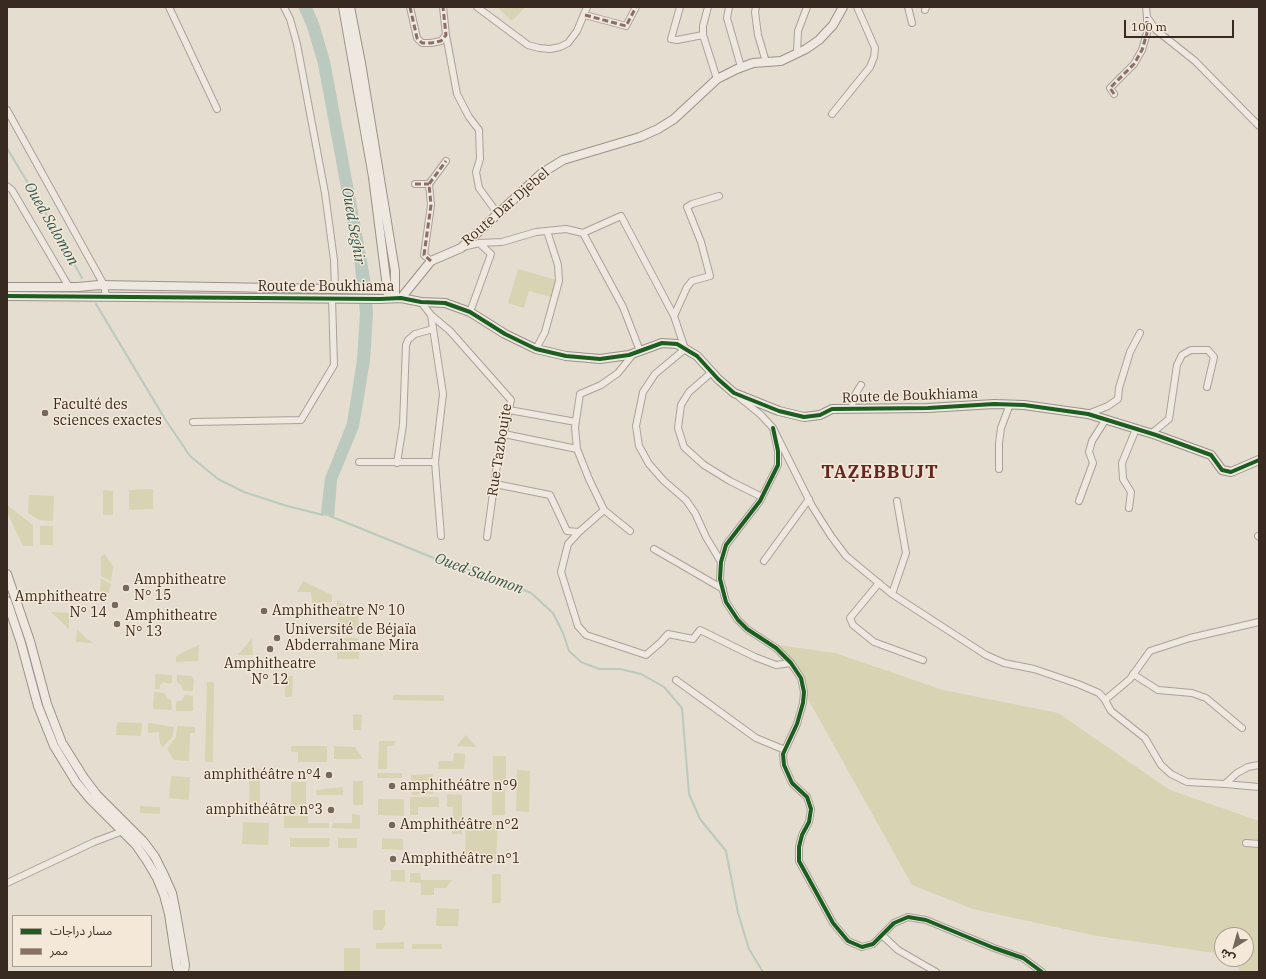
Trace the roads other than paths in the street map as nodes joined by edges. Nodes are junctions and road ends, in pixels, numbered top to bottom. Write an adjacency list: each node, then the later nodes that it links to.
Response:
1 (169, 7): 29 (street)
2 (284, 7): 47 (street)
3 (343, 7): 48 (street)
4 (350, 7): 48 (street)
5 (410, 7): 22 (street)
6 (444, 7): 22 (street)
7 (477, 7): 19 (street)
8 (587, 7): 19 (street)
9 (636, 7): 19 (street)
10 (680, 7): 23 (street)
11 (708, 7): 23 (street)
12 (729, 7): 26 (street)
13 (756, 7): 25 (street)
14 (807, 7): 24 (street)
15 (843, 7): 24 (street, Route Dar Djebel)
16 (857, 7): 31 (street)
17 (908, 7): 21 (street)
18 (1146, 7): 20 (street)
19 (585, 15)
20 (1147, 17): 28 (street); 32 (street)
21 (912, 23)
22 (446, 35): 38 (street)
23 (703, 35): 27 (street)
24 (797, 53): 25 (street, Route Dar Djebel)
25 (766, 62): 26 (street, Route Dar Djebel)
26 (741, 67): 27 (street, Route Dar Djebel)
27 (717, 79): 38 (street, Route Dar Djebel)
28 (1114, 94)
29 (217, 109)
30 (7, 110): 44 (street)
31 (832, 114)
32 (1259, 126)
33 (446, 161): 35 (street)
34 (415, 184): 35 (street)
35 (429, 184): 43 (street)
36 (7, 186): 45 (street)
37 (719, 196): 55 (street)
38 (498, 214): 42 (street, Route Dar Djebel)
39 (547, 231): 40 (street); 41 (street); 59 (street)
40 (582, 233): 55 (street); 60 (street)
41 (479, 243): 42 (street); 53 (street)
42 (461, 248): 43 (street, Route Dar Djebel)
43 (431, 261): 48 (street, Route Dar Djebel)
44 (102, 285): 45 (street, Route de Boukhiama); 47 (street, Route de Boukhiama); 50 (street)
45 (74, 287): 46 (street, Route de Boukhiama)
46 (7, 288)
47 (338, 289): 48 (street, Route de Boukhiama)
48 (390, 295): 51 (street, Route de Boukhiama); 52 (street, Route de Boukhiama)
49 (7, 296): 50 (street, Route de Boukhiama)
50 (103, 296): 51 (street, Route de Boukhiama)
51 (332, 298): 70 (street)
52 (421, 302): 53 (street, Route de Boukhiama); 54 (street, Rue Tazboujte)
53 (470, 312): 59 (street, Route de Boukhiama)
54 (431, 315): 56 (street); 67 (street, Rue Tazboujte)
55 (674, 316): 58 (street)
56 (433, 329): 79 (street); 80 (street)
57 (1140, 333): 68 (street)
58 (685, 349): 60 (street, Route de Boukhiama); 61 (street, Route de Boukhiama); 96 (street)
59 (536, 350): 60 (street, Route de Boukhiama)
60 (637, 352): 71 (street)
61 (712, 372): 64 (street, Route de Boukhiama); 83 (street)
62 (861, 385): 66 (street)
63 (1207, 387): 75 (street)
64 (734, 393): 66 (street, Route de Boukhiama); 72 (street)
65 (1010, 404): 66 (street, Route de Boukhiama); 68 (street, Route de Boukhiama); 81 (street)
66 (852, 409)
67 (509, 410): 71 (street); 74 (street, Rue Tazboujte)
68 (1088, 414): 69 (street, Route de Boukhiama)
69 (1106, 419): 73 (street, Route de Boukhiama); 86 (street)
70 (193, 422)
71 (576, 422): 76 (street)
72 (773, 428): 83 (street); 84 (street)
73 (1136, 428): 75 (street, Route de Boukhiama); 87 (street)
74 (504, 434): 76 (street); 82 (street, Rue Tazboujte)
75 (1152, 434): 77 (street, Route de Boukhiama)
76 (577, 449): 88 (street)
77 (1259, 460)
78 (359, 462): 80 (street)
79 (435, 462): 80 (street); 92 (street)
80 (397, 463)
81 (999, 469)
82 (494, 484): 89 (street); 93 (street, Rue Tazboujte)
83 (762, 497): 96 (street)
84 (809, 499): 97 (street); 99 (street)
85 (897, 501): 101 (street)
86 (1079, 501)
87 (1129, 508)
88 (604, 510): 90 (street); 91 (street)
89 (567, 531): 91 (street); 94 (street)
90 (630, 531)
91 (579, 532): 94 (street)
92 (441, 536)
93 (487, 537)
94 (568, 544): 105 (street)
95 (654, 549): 100 (street)
96 (720, 562): 100 (street)
97 (764, 562)
98 (7, 574): 114 (street)
99 (879, 583): 101 (street); 104 (street)
100 (723, 589): 105 (street)
101 (892, 594): 108 (street)
102 (7, 602): 114 (street)
103 (1259, 622): 106 (street)
104 (923, 660)
105 (791, 663): 110 (street)
106 (1133, 674): 108 (street); 109 (street)
107 (676, 680): 110 (street)
108 (1105, 700): 112 (street)
109 (1242, 728)
110 (785, 750): 119 (street)
111 (1259, 765): 112 (street)
112 (1225, 784): 113 (street)
113 (1259, 787)
114 (93, 797): 115 (street); 121 (street)
115 (123, 831): 118 (street); 120 (street)
116 (1246, 843): 117 (street)
117 (1259, 844)
118 (7, 883)
119 (882, 935): 122 (street); 123 (street)
120 (179, 972)
121 (184, 972)
122 (936, 972)
123 (1042, 972)

